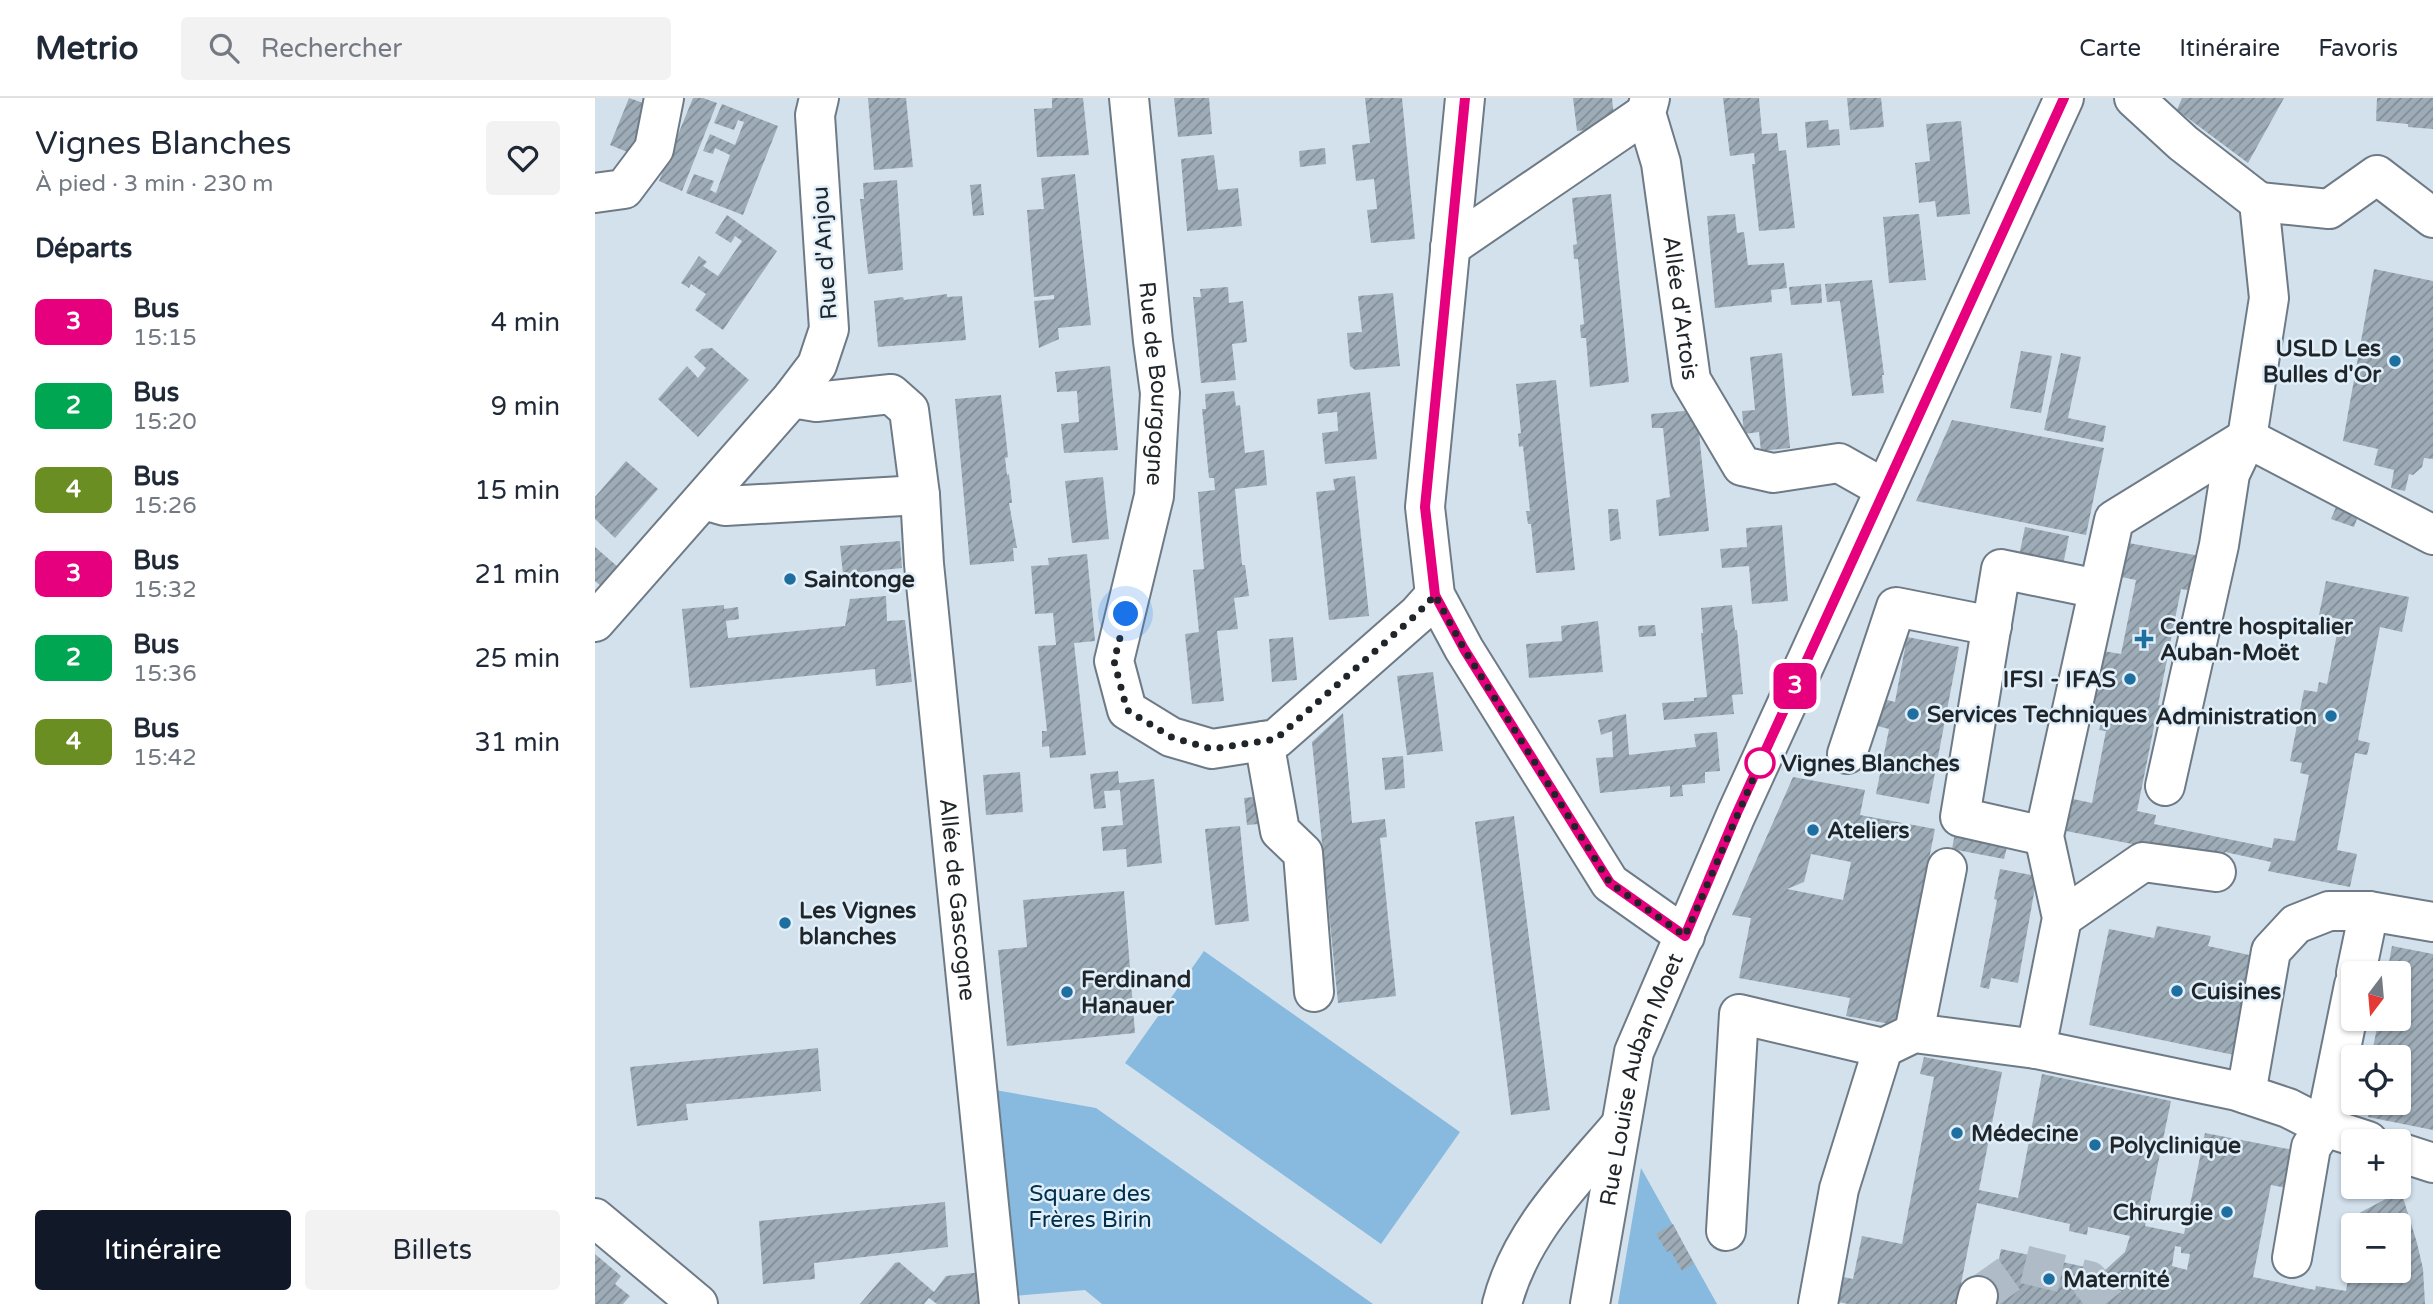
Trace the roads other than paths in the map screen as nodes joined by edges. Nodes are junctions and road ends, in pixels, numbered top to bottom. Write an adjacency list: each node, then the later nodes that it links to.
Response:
1 (664, 98): 8 (street)
2 (819, 98): 12 (street, Rue d'Anjou)
3 (1129, 98): 22 (street, Rue de Bourgogne)
4 (1465, 98): 11 (street)
5 (2064, 98): 14 (street, Rue Louise Auban Moet)
6 (2139, 100): 9 (street)
7 (1648, 106): 11 (street, Allée d'Artois); 14 (street, Allée d'Artois)
8 (595, 193)
9 (2259, 202): 10 (street); 13 (street)
10 (2433, 218)
11 (1450, 247): 19 (street)
12 (792, 398): 15 (street, Allée de Gascogne); 16 (street, Rue d'Anjou)
13 (2247, 438): 17 (street); 18 (street); 24 (street)
14 (1885, 489): 31 (street, Rue Louise Auban Moet)
15 (920, 495): 16 (street); 47 (street, Allée de Gascogne)
16 (704, 500): 20 (street)
17 (2433, 536)
18 (2098, 589): 21 (street); 25 (street)
19 (1435, 595): 22 (street, Rue de Bourgogne); 31 (street)
20 (599, 608)
21 (1992, 626): 23 (street); 25 (street)
22 (1263, 741): 33 (street)
23 (1847, 754)
24 (2165, 786)
25 (2044, 836): 29 (street)
26 (1947, 868): 35 (street)
27 (2216, 873): 29 (street)
28 (2369, 911): 30 (street); 32 (street); 37 (street)
29 (2062, 918): 36 (street)
30 (2433, 922)
31 (1685, 936): 38 (street, Rue Louise Auban Moet)
32 (2359, 961)
33 (1314, 992)
34 (2345, 1031): 39 (street)
35 (1899, 1041): 36 (street); 44 (street); 50 (street)
36 (2036, 1049): 37 (street)
37 (2246, 1094): 39 (street)
38 (1621, 1125): 48 (street); 49 (street, Rue Louise Auban Moet)
39 (2325, 1127): 40 (street); 45 (street)
40 (2341, 1132)
41 (2411, 1156): 42 (street)
42 (2433, 1163)
43 (595, 1218): 46 (street)
44 (1726, 1231)
45 (2292, 1258)
46 (698, 1304)
47 (999, 1304)
48 (1502, 1304)
49 (1590, 1304)
50 (1818, 1304)

